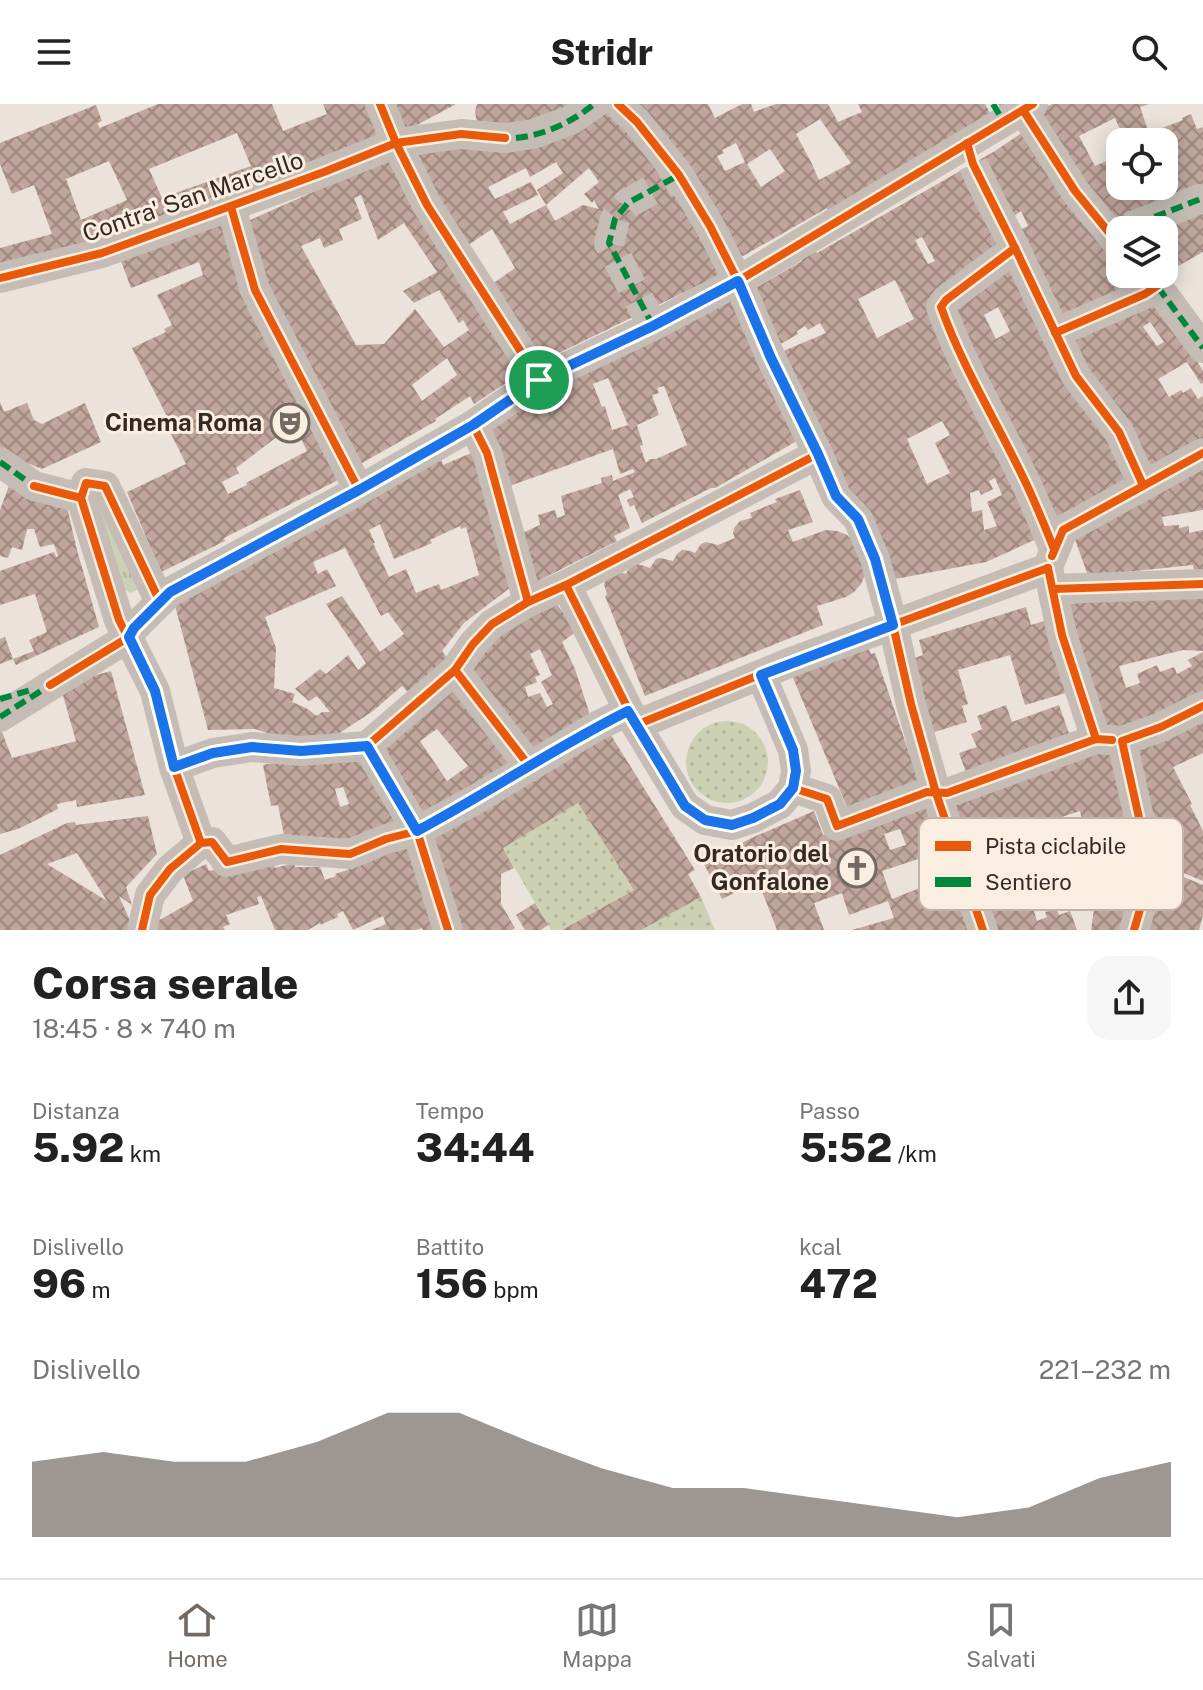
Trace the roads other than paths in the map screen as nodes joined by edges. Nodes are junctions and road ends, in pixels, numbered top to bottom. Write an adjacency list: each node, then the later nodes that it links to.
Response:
1 (380, 104): 5 (street)
2 (594, 104): 5 (street, Contra' San Marcello)
3 (618, 104): 13 (street)
4 (1008, 111): 9 (street); 13 (street)
5 (396, 143): 8 (street, Contra' San Marcello); 18 (street)
6 (986, 192): 11 (street)
7 (1200, 199): 10 (street)
8 (231, 207): 12 (street, Contra' San Marcello); 24 (street)
9 (1106, 216)
10 (1160, 216)
11 (1015, 248): 16 (street); 26 (street)
12 (0, 278)
13 (738, 281): 18 (street); 21 (street)
14 (1148, 288): 16 (street)
15 (1157, 288): 17 (street)
16 (1055, 333): 23 (street)
17 (1203, 348)
18 (539, 380): 19 (street)
19 (473, 425): 24 (street); 30 (street)
20 (1203, 453): 23 (street)
21 (818, 454): 28 (street); 31 (street)
22 (0, 462): 25 (street)
23 (1143, 485): 26 (street)
24 (359, 490): 29 (street)
25 (81, 498): 29 (street); 32 (street)
26 (1052, 569): 27 (street); 31 (street); 40 (street)
27 (1203, 584)
28 (566, 585): 30 (street); 39 (street)
29 (160, 602): 32 (street)
30 (528, 602): 33 (street)
31 (893, 625): 34 (street); 45 (street)
32 (129, 637): 35 (street); 42 (street)
33 (455, 670): 41 (street); 43 (street)
34 (761, 675): 39 (street); 44 (street)
35 (50, 685): 36 (street); 38 (street)
36 (0, 699)
37 (1203, 706): 40 (street)
38 (0, 717)
39 (632, 718): 43 (street); 44 (street)
40 (1110, 740): 45 (street); 47 (street)
41 (367, 746): 42 (street); 48 (street)
42 (174, 767): 49 (street)
43 (530, 767): 48 (street)
44 (793, 788): 45 (street)
45 (936, 793): 46 (street)
46 (945, 818)
47 (1134, 818)
48 (417, 831): 49 (street); 53 (street)
49 (201, 843): 52 (street)
50 (976, 910): 54 (street)
51 (1140, 910): 55 (street)
52 (142, 930)
53 (448, 930)
54 (983, 930)
55 (1134, 930)

